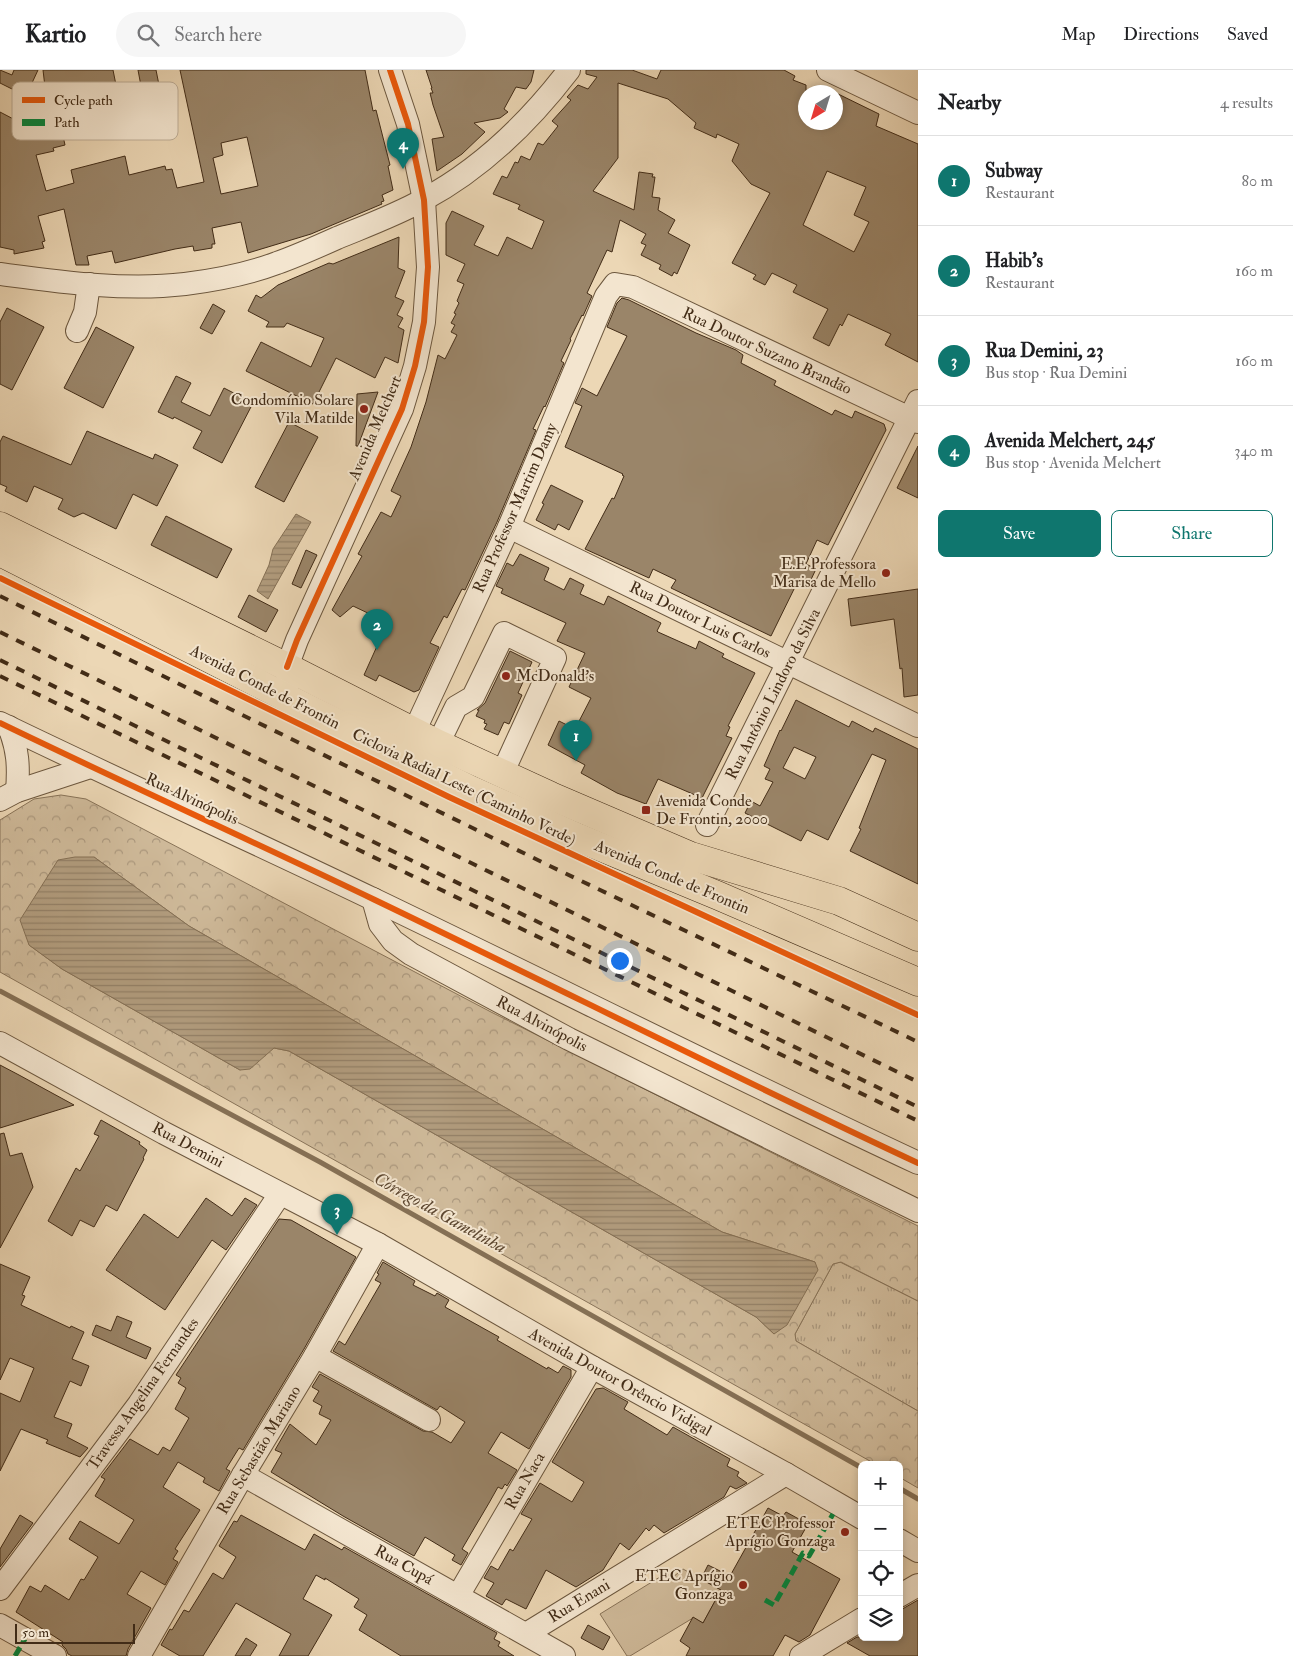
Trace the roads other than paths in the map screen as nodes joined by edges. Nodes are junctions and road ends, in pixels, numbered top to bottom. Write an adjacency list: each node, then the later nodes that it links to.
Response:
1 (390, 70): 5 (street, Avenida Melchert)
2 (570, 70): 5 (street)
3 (828, 70): 4 (street)
4 (918, 113)
5 (424, 200): 7 (street); 15 (street, Avenida Melchert)
6 (0, 274): 7 (street)
7 (89, 284): 9 (street)
8 (615, 284): 10 (street, Rua Doutor Suzano Brandão); 12 (street, Rua Professor Martim Damy)
9 (77, 331)
10 (915, 414): 14 (street, Rua Antônio Lindoro da Silva)
11 (0, 526): 15 (highway, Avenida Conde de Frontin)
12 (509, 526): 14 (street, Rua Doutor Luis Carlos); 19 (street, Rua Professor Martim Damy)
13 (0, 552): 16 (highway, Avenida Conde de Frontin)
14 (789, 663): 18 (street, Rua Doutor Luis Carlos); 24 (street, Rua Antônio Lindoro da Silva)
15 (287, 667): 16 (street, Avenida Melchert); 19 (highway, Avenida Conde de Frontin)
16 (289, 699): 25 (highway, Avenida Conde de Frontin)
17 (5, 725): 21 (street, Rua Alvinópolis); 23 (street)
18 (918, 726)
19 (414, 732): 20 (highway, Avenida Conde de Frontin)
20 (438, 744): 22 (highway, Avenida Conde de Frontin); 22 (street)
21 (90, 767): 23 (street); 26 (street, Rua Alvinópolis)
22 (502, 774): 27 (highway, Avenida Conde de Frontin)
23 (8, 795)
24 (707, 825)
25 (719, 896): 28 (highway); 29 (highway, Avenida Conde de Frontin)
26 (373, 899): 31 (street); 33 (street, Rua Alvinópolis)
27 (918, 938)
28 (918, 969)
29 (918, 982)
30 (0, 1043): 32 (street, Rua Demini)
31 (918, 1163)
32 (280, 1194): 34 (street, Rua Demini); 44 (street, Travessa Angelina Fernandes)
33 (918, 1211)
34 (378, 1244): 35 (street, Rua Sebastião Mariano); 36 (street, Avenida Doutor Orêncio Vidigal)
35 (315, 1356): 37 (street); 39 (street, Rua Sebastião Mariano)
36 (592, 1367): 38 (street, Avenida Doutor Orêncio Vidigal); 46 (street, Rua Naca)
37 (429, 1420)
38 (786, 1474): 40 (street, Avenida Doutor Orêncio Vidigal); 49 (street, Rua Enani)
39 (243, 1475): 46 (street, Rua Cupá); 53 (street, Rua Sebastião Mariano)
40 (858, 1516)
41 (903, 1542): 42 (street)
42 (918, 1551)
43 (918, 1585): 45 (street)
44 (0, 1589)
45 (903, 1594)
46 (458, 1596): 49 (street, Rua Cupá)
47 (858, 1621): 54 (street)
48 (0, 1625): 50 (street)
49 (526, 1634): 51 (street, Rua Cupá)
50 (20, 1648): 52 (street)
51 (556, 1654)
52 (55, 1656)
53 (139, 1656)
54 (801, 1656)

